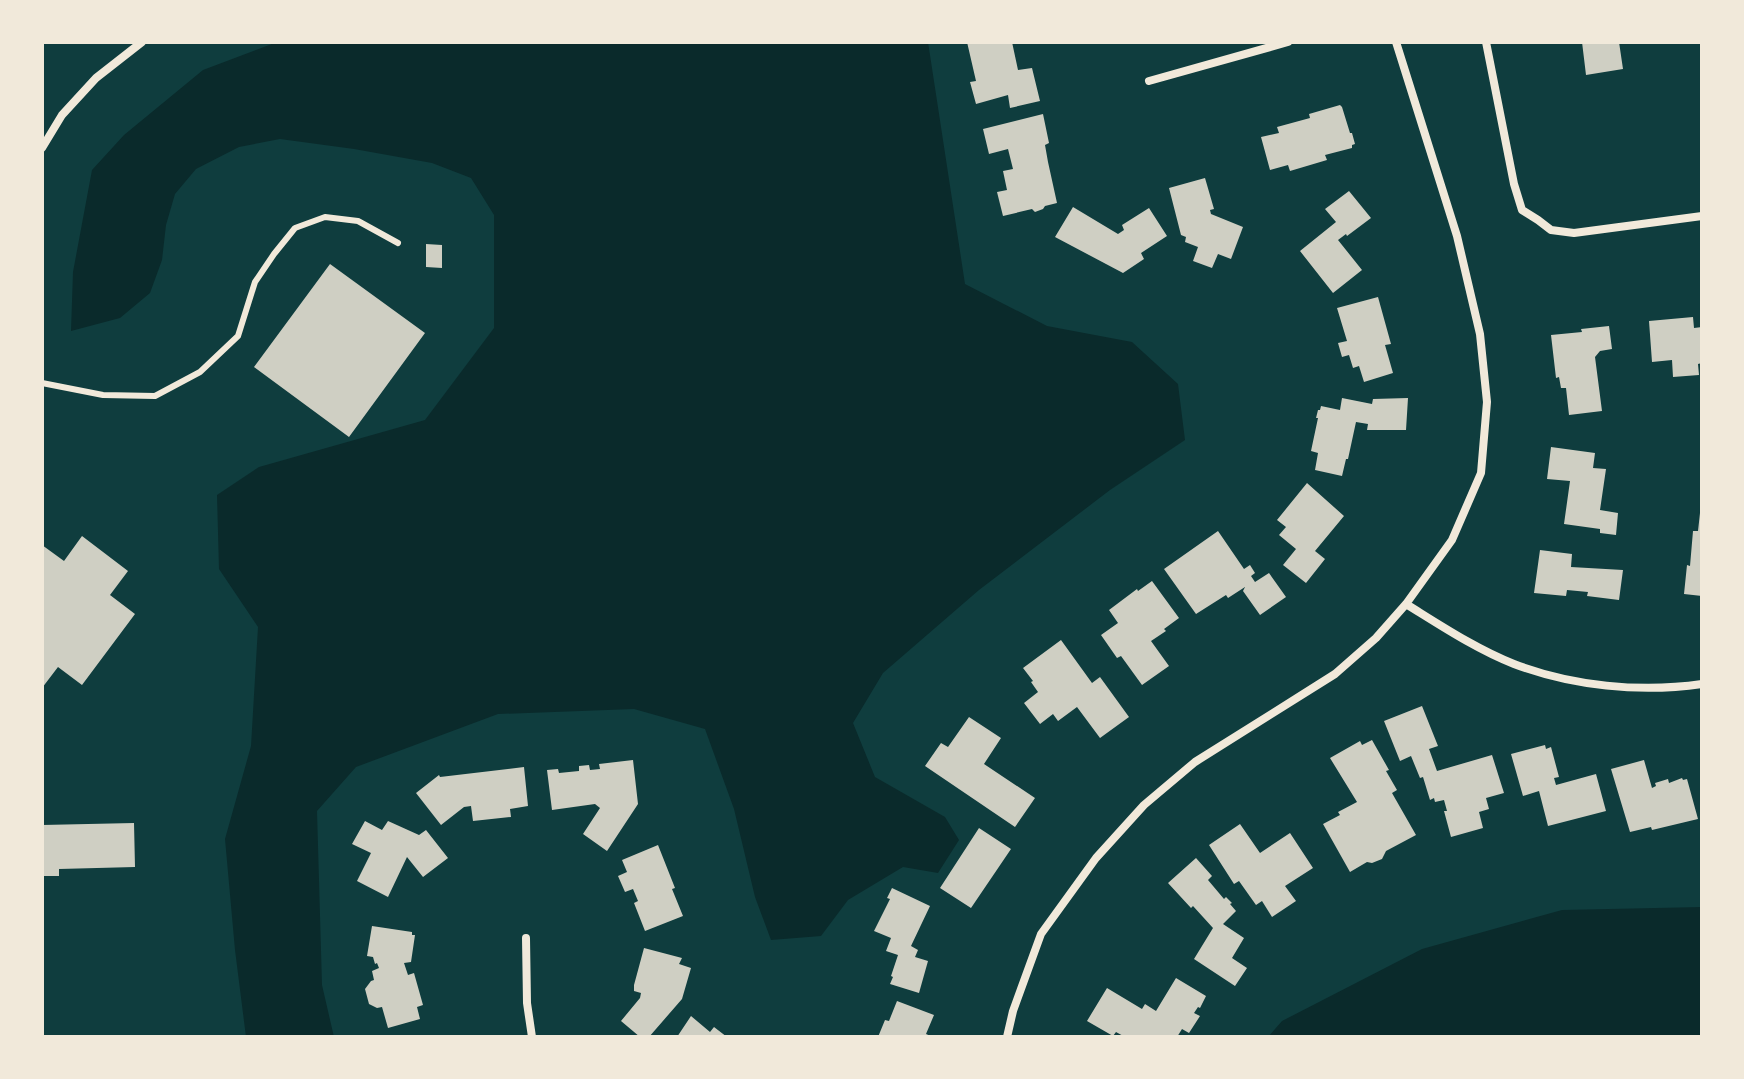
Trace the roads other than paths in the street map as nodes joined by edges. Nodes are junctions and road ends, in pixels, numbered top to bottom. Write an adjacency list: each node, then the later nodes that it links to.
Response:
1 (142, 42): 6 (street)
2 (1288, 42): 5 (street)
3 (1396, 42): 10 (street)
4 (1486, 42): 7 (street)
5 (1149, 81)
6 (42, 148)
7 (1702, 216)
8 (398, 243): 9 (lane)
9 (42, 383)
10 (1406, 604): 11 (street); 14 (street)
11 (1702, 684)
12 (526, 938): 13 (street)
13 (532, 1037)
14 (1007, 1037)

